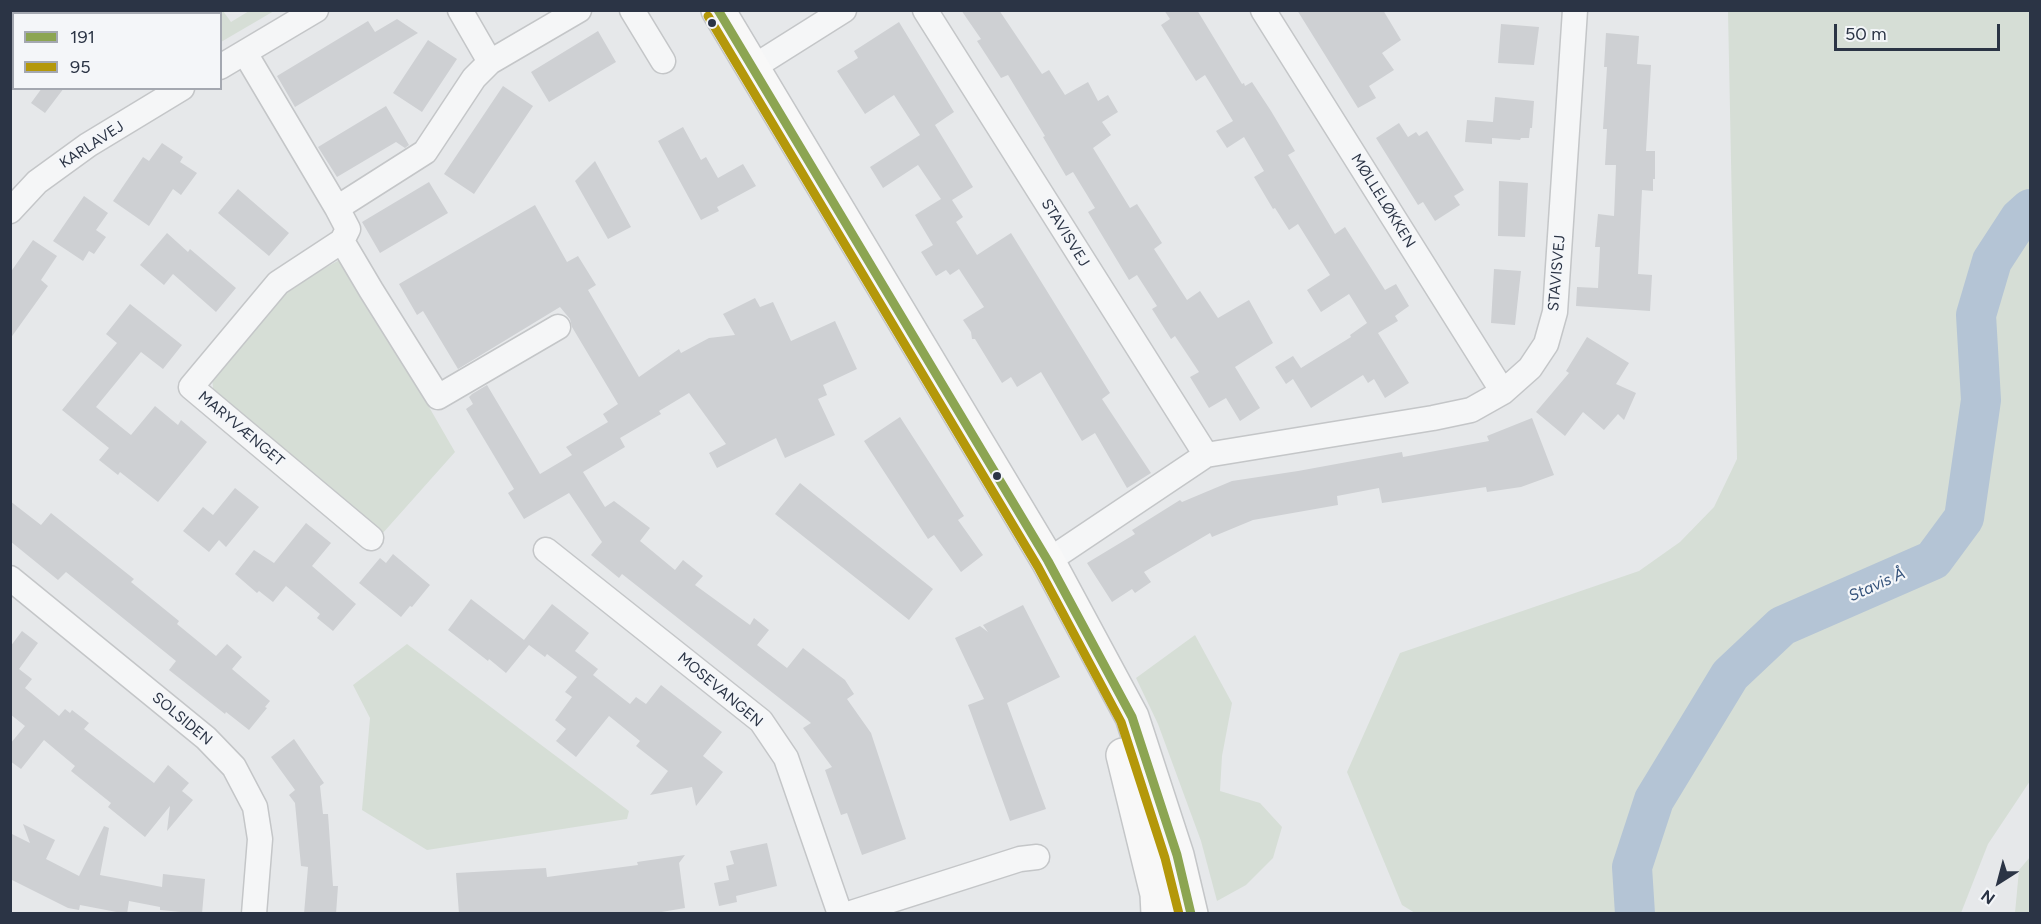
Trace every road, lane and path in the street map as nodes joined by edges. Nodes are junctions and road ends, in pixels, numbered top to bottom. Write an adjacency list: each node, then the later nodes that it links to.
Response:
1 (316, 10): 10 (street)
2 (460, 10): 12 (street)
3 (579, 10): 12 (street)
4 (632, 10): 11 (street)
5 (718, 10): 14 (street)
6 (844, 10): 14 (street)
7 (925, 10): 21 (street, STAVISVEJ)
8 (1263, 10): 20 (street, MØLLELØKKEN)
9 (1575, 10): 20 (street, STAVISVEJ)
10 (245, 53): 13 (street); 16 (street)
11 (663, 61)
12 (490, 62): 16 (street)
13 (222, 66)
14 (752, 68): 24 (street)
15 (179, 90): 17 (street, KARLAVEJ)
16 (337, 208): 18 (street)
17 (10, 211)
18 (342, 241): 19 (street); 22 (street, MARYVÆNGET)
19 (558, 327)
20 (1503, 392): 21 (street, STAVISVEJ)
21 (1206, 455): 24 (street, STAVISVEJ)
22 (371, 538)
23 (546, 550): 30 (street, MOSEVANGEN)
24 (1048, 561): 26 (street)
25 (10, 578): 29 (street, SOLSIDEN)
26 (1081, 625): 27 (street); 35 (street)
27 (1126, 763): 32 (street); 33 (street); 34 (street)
28 (1038, 857): 31 (street)
29 (254, 914)
30 (840, 914)
31 (848, 914)
32 (1138, 914)
33 (1158, 914)
34 (1177, 914)
35 (1191, 914)

